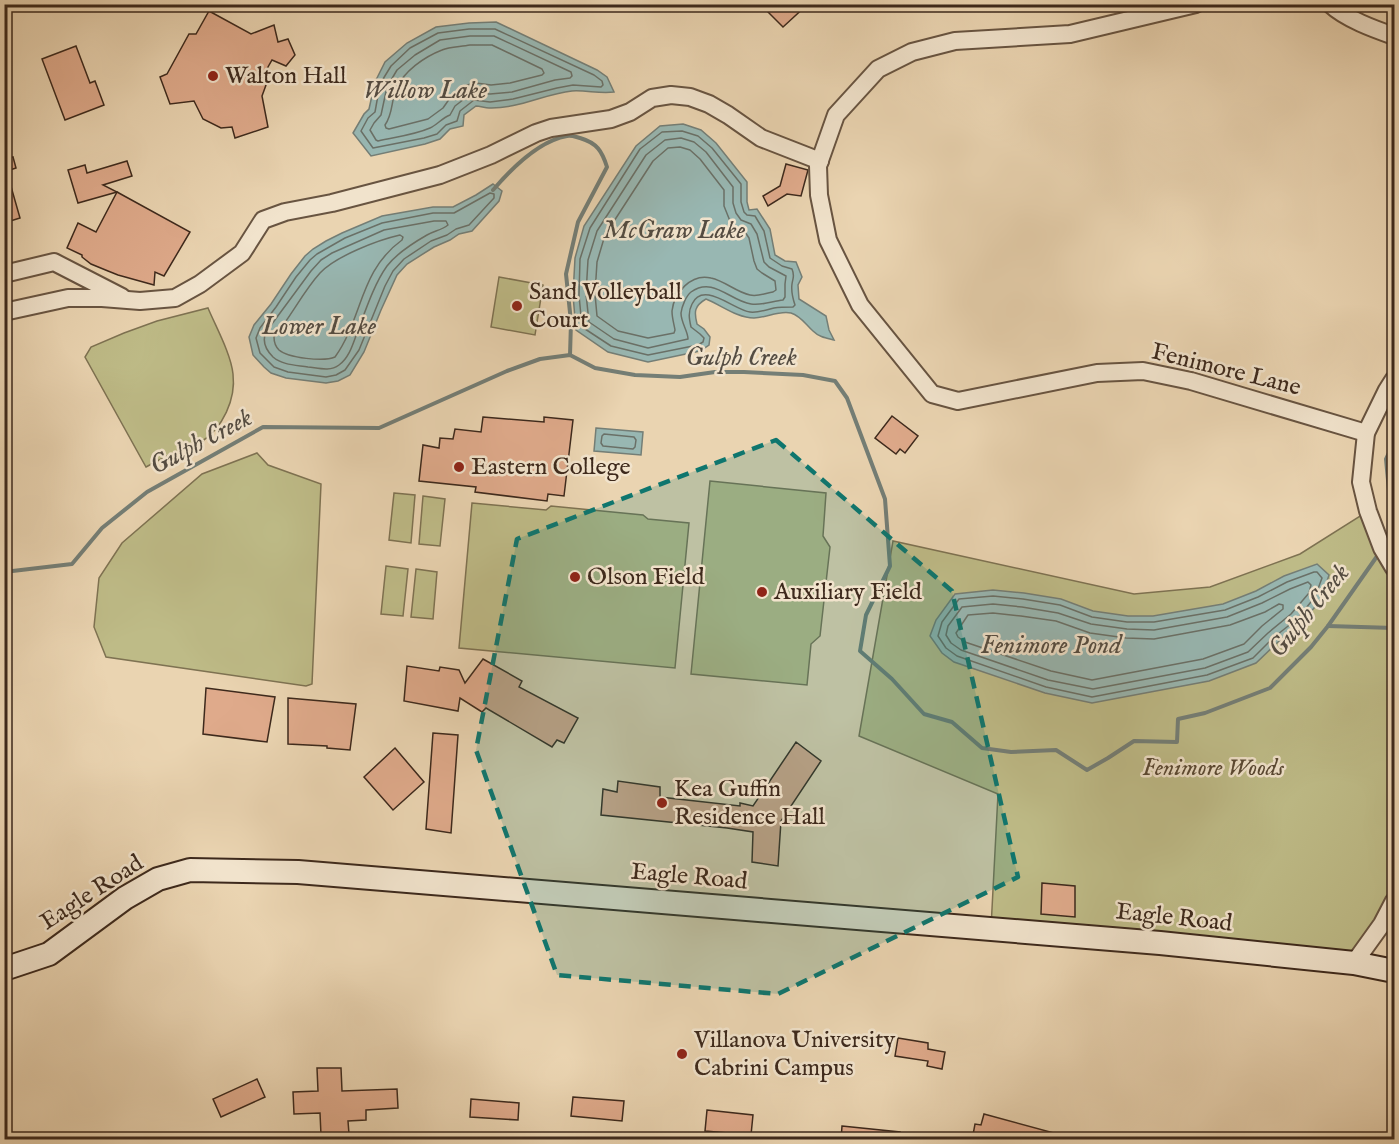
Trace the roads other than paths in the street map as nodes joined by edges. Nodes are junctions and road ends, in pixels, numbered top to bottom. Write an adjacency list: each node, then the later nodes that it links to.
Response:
1 (1196, 4): 4 (street)
2 (1330, 4): 3 (street)
3 (1395, 36)
4 (820, 161): 6 (street); 9 (street, Fenimore Lane)
5 (4, 274): 6 (street)
6 (128, 300): 7 (street)
7 (4, 312)
8 (1395, 379): 9 (street)
9 (1366, 433): 10 (street)
10 (1395, 568)
11 (1395, 901): 12 (street)
12 (1354, 963): 13 (street, Eagle Road); 14 (street, Eagle Road)
13 (4, 969)
14 (1395, 971)

